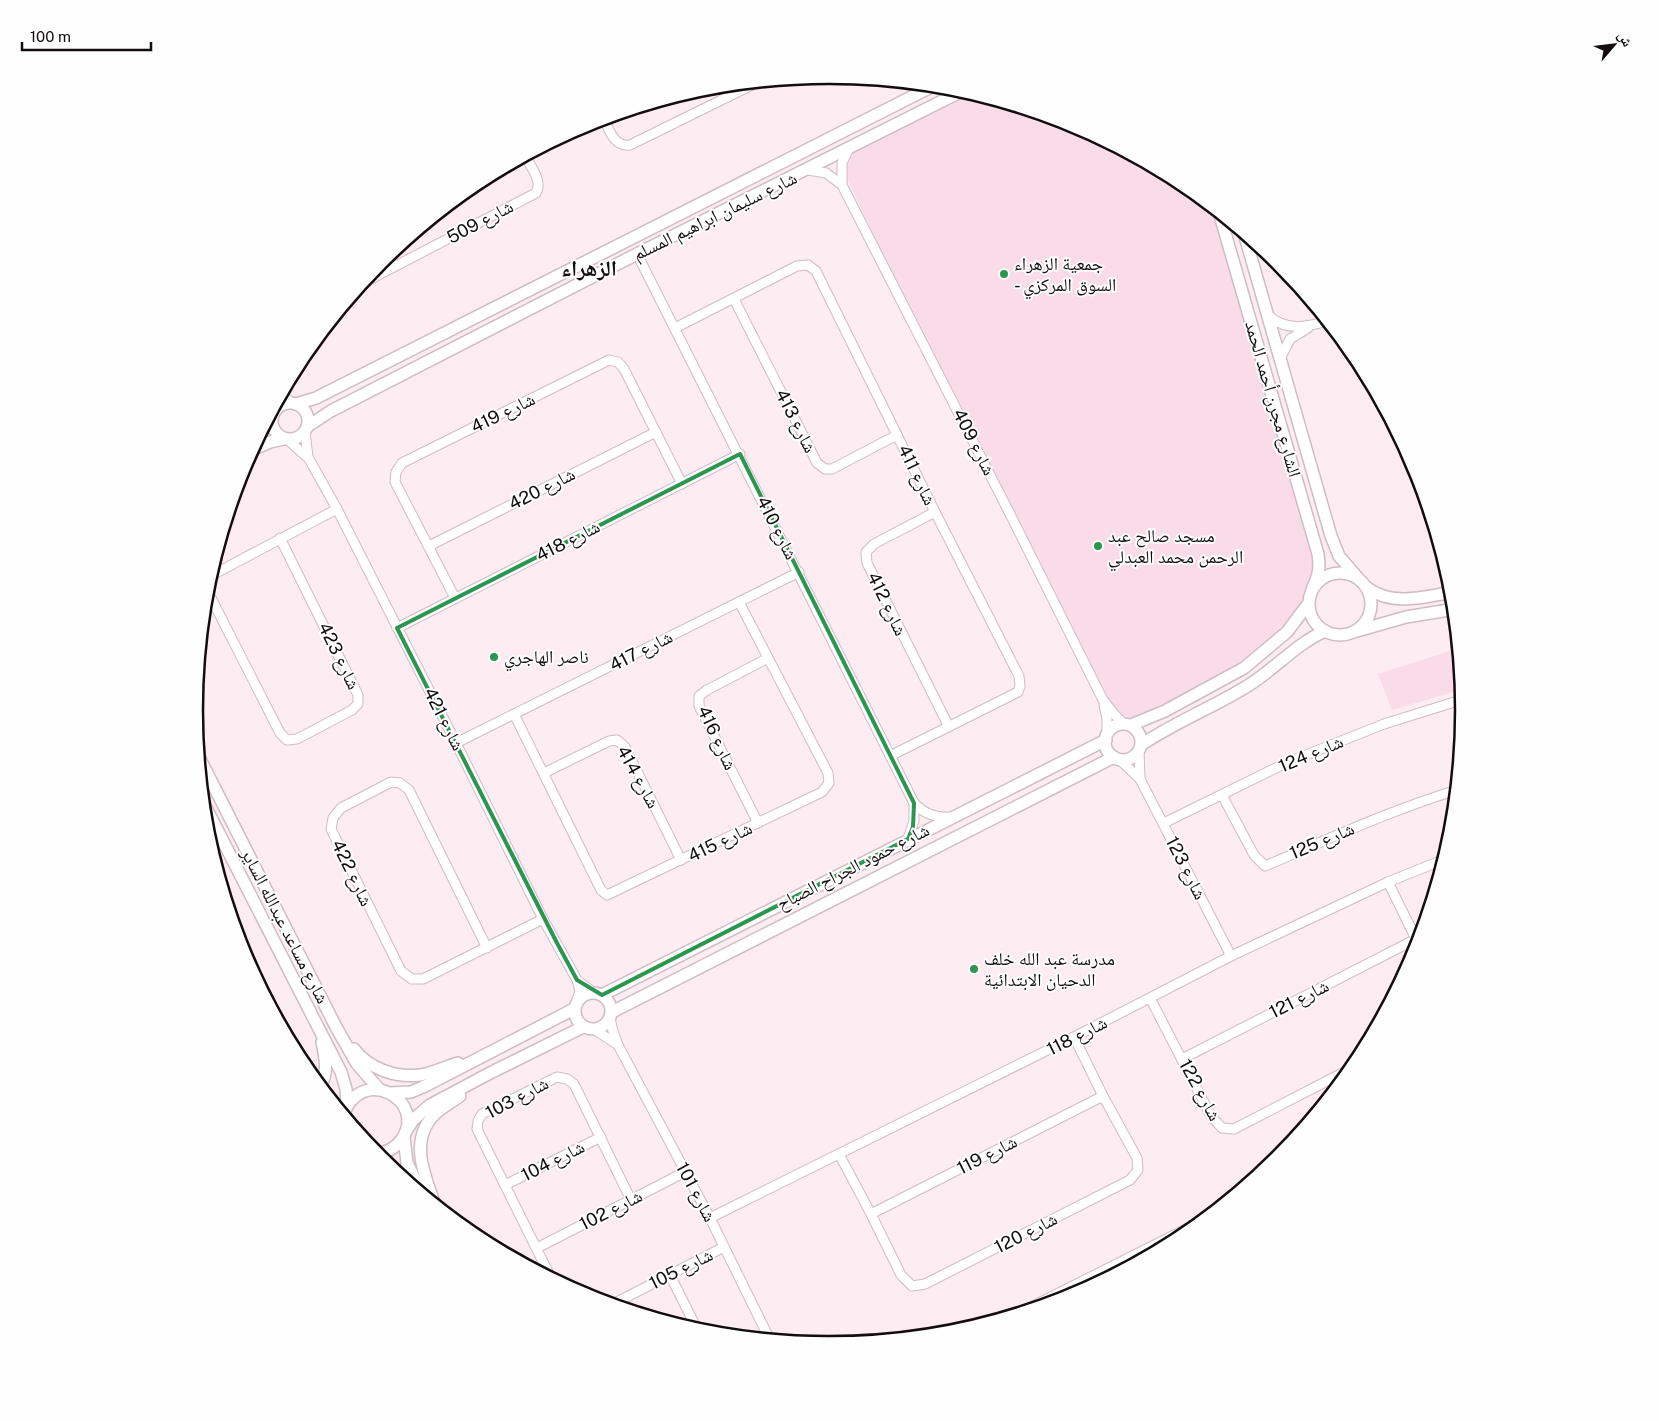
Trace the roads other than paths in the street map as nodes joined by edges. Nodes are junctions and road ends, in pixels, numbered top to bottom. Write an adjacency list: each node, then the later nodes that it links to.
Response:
1 (742, 90): 4 (street)
2 (922, 91): 15 (street, شارع سليمان ابراهيم المسلم)
3 (952, 96): 5 (street, شارع سليمان ابراهيم المسلم)
4 (607, 125)
5 (848, 150): 7 (street, شارع سليمان ابراهيم المسلم); 8 (street, شارع 409)
6 (528, 161): 12 (street, شارع 509)
7 (808, 170): 8 (street, شارع 409); 11 (street, شارع سليمان ابراهيم المسلم)
8 (842, 186): 54 (street, شارع 409)
9 (1222, 222): 42 (street, الشارع مجرن أحمد الحمد)
10 (1247, 242): 14 (street, الشارع مجرن أحمد الحمد)
11 (638, 254): 19 (street, شارع 410); 20 (street, شارع سليمان ابراهيم المسلم)
12 (379, 275)
13 (734, 299): 19 (street, شارع 411); 29 (street, شارع 413); 29 (street, شارع 411)
14 (1267, 314): 18 (street); 22 (street, الشارع مجرن أحمد الحمد)
15 (473, 318): 17 (street, شارع سليمان ابراهيم المسلم); 20 (street)
16 (1322, 323): 18 (street)
17 (461, 324): 21 (street); 24 (street, شارع سليمان ابراهيم المسلم)
18 (1312, 326): 22 (street)
19 (675, 328): 32 (street, شارع 410)
20 (482, 334): 21 (street, شارع سليمان ابراهيم المسلم)
21 (469, 341): 27 (street, شارع سليمان ابراهيم المسلم)
22 (1280, 359): 41 (street, الشارع مجرن أحمد الحمد)
23 (287, 398): 24 (street)
24 (294, 403): 25 (street); 27 (street)
25 (282, 406)
26 (272, 423): 30 (street)
27 (306, 429): 30 (street); 33 (street, شارع 421)
28 (656, 432): 34 (street, شارع 419); 38 (street, شارع 420); 38 (street, شارع 419)
29 (897, 436): 36 (street, شارع 411)
30 (286, 439): 31 (street); 33 (street, شارع 421)
31 (261, 446)
32 (740, 454): 34 (street, شارع 418); 40 (street, شارع 410)
33 (309, 460): 35 (street, شارع 421)
34 (682, 484): 44 (street, شارع 418)
35 (337, 509): 37 (street, شارع 423); 49 (street, شارع 421)
36 (935, 512): 59 (street, شارع 412); 59 (street, شارع 411)
37 (280, 538): 39 (street, شارع 423); 45 (street, شارع 423)
38 (429, 546): 44 (street, شارع 419)
39 (219, 572)
40 (799, 572): 46 (street, شارع 417); 63 (street, شارع 410)
41 (1362, 582): 42 (street); 43 (street); 51 (street)
42 (1313, 587): 47 (street)
43 (1445, 593)
44 (455, 598): 49 (street, شارع 418)
45 (213, 601)
46 (739, 602): 52 (street, شارع 415); 57 (street, شارع 417)
47 (1308, 604): 50 (street); 53 (street)
48 (1448, 610): 51 (street)
49 (397, 628): 61 (street, شارع 421)
50 (1325, 631): 51 (street); 56 (street)
51 (1352, 632)
52 (768, 658): 74 (street, شارع 416); 74 (street, شارع 415)
53 (1194, 695): 56 (street); 58 (street)
54 (1103, 700): 58 (street, شارع 409); 60 (street, شارع 409)
55 (1456, 702): 69 (street, شارع 124)
56 (1203, 711): 62 (street)
57 (514, 714): 61 (street, شارع 417); 66 (street, شارع 415)
58 (1128, 725): 60 (street); 62 (street)
59 (949, 727): 63 (street, شارع 411)
60 (1106, 738): 64 (street); 71 (street, شارع حمود الجراح الصباح)
61 (456, 743): 81 (street, شارع 421)
62 (1140, 748): 64 (street); 67 (street, شارع 123)
63 (890, 756): 70 (street, شارع 410)
64 (1116, 758): 67 (street, شارع 123); 80 (street, شارع حمود الجراح الصباح)
65 (206, 771): 94 (street, شارع مساعد عبدالله الساير)
66 (544, 773): 76 (street, شارع 414); 76 (street, شارع 415)
67 (1140, 779): 73 (street, شارع 123)
68 (1451, 792): 69 (street, شارع 125)
69 (1222, 795): 73 (street, شارع 124)
70 (914, 803): 71 (street, شارع 410); 75 (street)
71 (950, 818): 75 (street, شارع حمود الجراح الصباح)
72 (213, 822): 96 (street, شارع مساعد عبدالله الساير)
73 (1164, 823): 85 (street, شارع 123)
74 (758, 824): 76 (street, شارع 415)
75 (908, 840): 78 (street, شارع حمود الجراح الصباح)
76 (681, 860)
77 (1437, 862): 79 (street, شارع 118)
78 (854, 867): 80 (street); 86 (street, شارع حمود الجراح الصباح)
79 (1388, 882): 82 (street); 85 (street, شارع 118)
80 (863, 884): 87 (street, شارع حمود الجراح الصباح)
81 (543, 919): 84 (street, شارع 422); 88 (street, شارع 421)
82 (1415, 935)
83 (1411, 946): 100 (street, شارع 121)
84 (487, 948): 84 (street, شارع 422)
85 (1231, 956): 90 (street, شارع 118)
86 (670, 960): 87 (street); 89 (street, شارع حمود الجراح الصباح)
87 (678, 978): 92 (street, شارع حمود الجراح الصباح)
88 (577, 980): 89 (street, شارع 421); 91 (street)
89 (598, 994): 91 (street); 92 (street)
90 (1150, 998): 97 (street, شارع 118); 100 (street, شارع 122)
91 (575, 1006): 93 (street); 99 (street)
92 (611, 1015): 95 (street); 98 (street, شارع 101)
93 (583, 1026): 95 (street); 102 (street)
94 (336, 1027): 99 (street); 106 (street, شارع مساعد عبدالله الساير)
95 (595, 1030): 98 (street, شارع 101)
96 (320, 1033): 105 (street); 109 (street, شارع مساعد عبدالله الساير)
97 (1074, 1037): 108 (street, شارع 120); 114 (street, شارع 118)
98 (618, 1045): 115 (street, شارع 101)
99 (483, 1056): 101 (street)
100 (1182, 1059): 103 (street, شارع 122)
101 (472, 1062): 104 (street); 107 (street)
102 (492, 1072): 104 (street); 118 (street)
103 (1340, 1074)
104 (480, 1078): 111 (street)
105 (323, 1080)
106 (379, 1089): 107 (street); 110 (street)
107 (391, 1093): 111 (street)
108 (1103, 1096): 120 (street, شارع 119); 120 (street, شارع 120)
109 (345, 1108)
110 (346, 1109)
111 (405, 1134): 113 (street); 116 (street)
112 (601, 1137): 117 (street, شارع 104); 117 (street, شارع 103); 119 (street, شارع 103)
113 (384, 1152)
114 (839, 1154): 120 (street, شارع 120); 121 (street, شارع 118)
115 (685, 1172): 119 (street, شارع 102); 121 (street, شارع 101)
116 (416, 1182)
117 (504, 1185): 123 (street, شارع 103)
118 (432, 1195)
119 (631, 1200): 123 (street, شارع 102)
120 (871, 1214)
121 (710, 1218): 122 (street, شارع 101)
122 (724, 1247): 126 (street, شارع 105); 130 (street, شارع 101)
123 (537, 1248): 124 (street, شارع 103)
124 (548, 1271)
125 (1109, 1272): 127 (street)
126 (670, 1276): 128 (street, شارع 105); 129 (street)
127 (1094, 1279)
128 (619, 1301)
129 (693, 1322)
130 (767, 1334)

